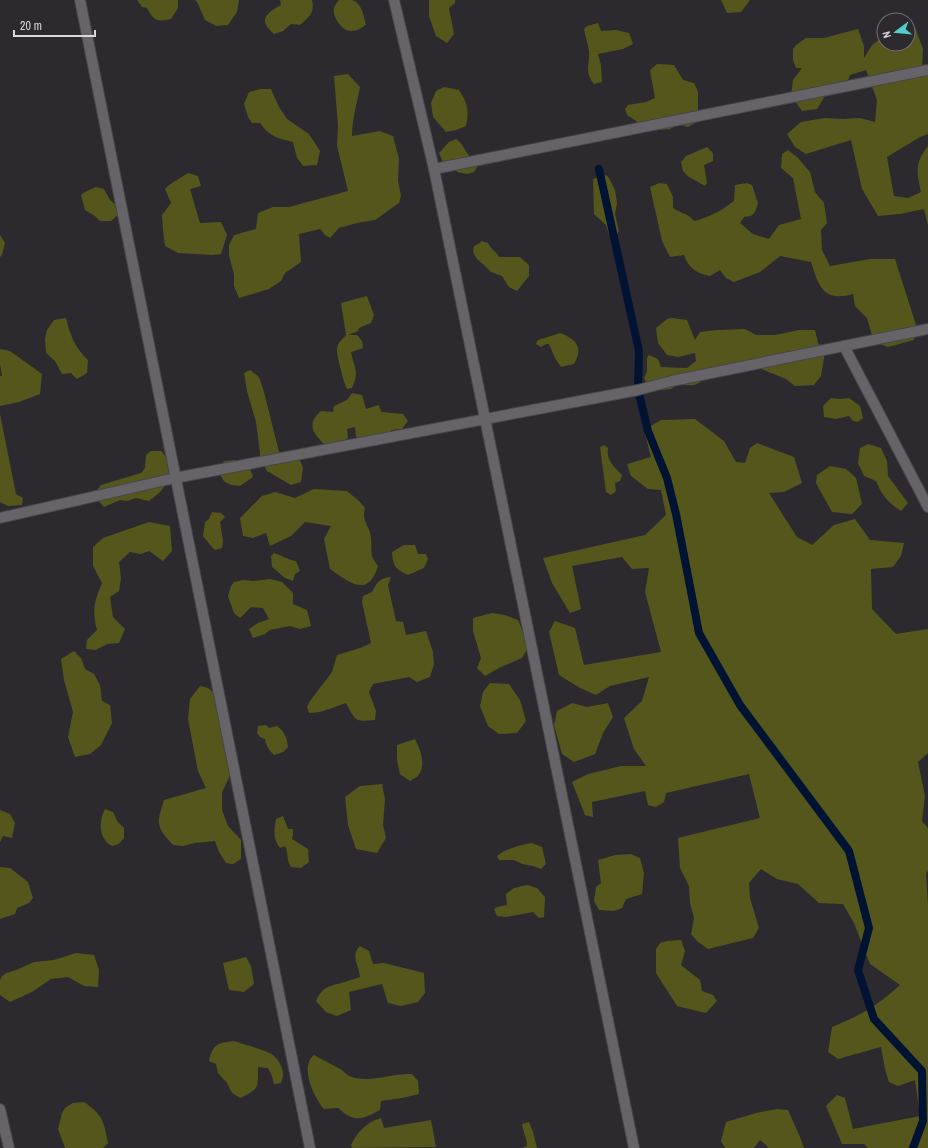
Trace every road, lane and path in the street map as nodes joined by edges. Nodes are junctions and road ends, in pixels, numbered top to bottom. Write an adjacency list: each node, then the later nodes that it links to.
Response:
1 (80, 0): 8 (street)
2 (394, 0): 4 (street)
3 (928, 70): 4 (street)
4 (434, 169): 7 (street)
5 (928, 329): 6 (street)
6 (844, 346): 7 (street); 9 (street)
7 (485, 418): 8 (street); 14 (street)
8 (175, 478): 10 (street); 13 (street)
9 (928, 507)
10 (0, 518)
11 (0, 1109): 12 (street)
12 (9, 1148)
13 (310, 1148)
14 (634, 1148)

